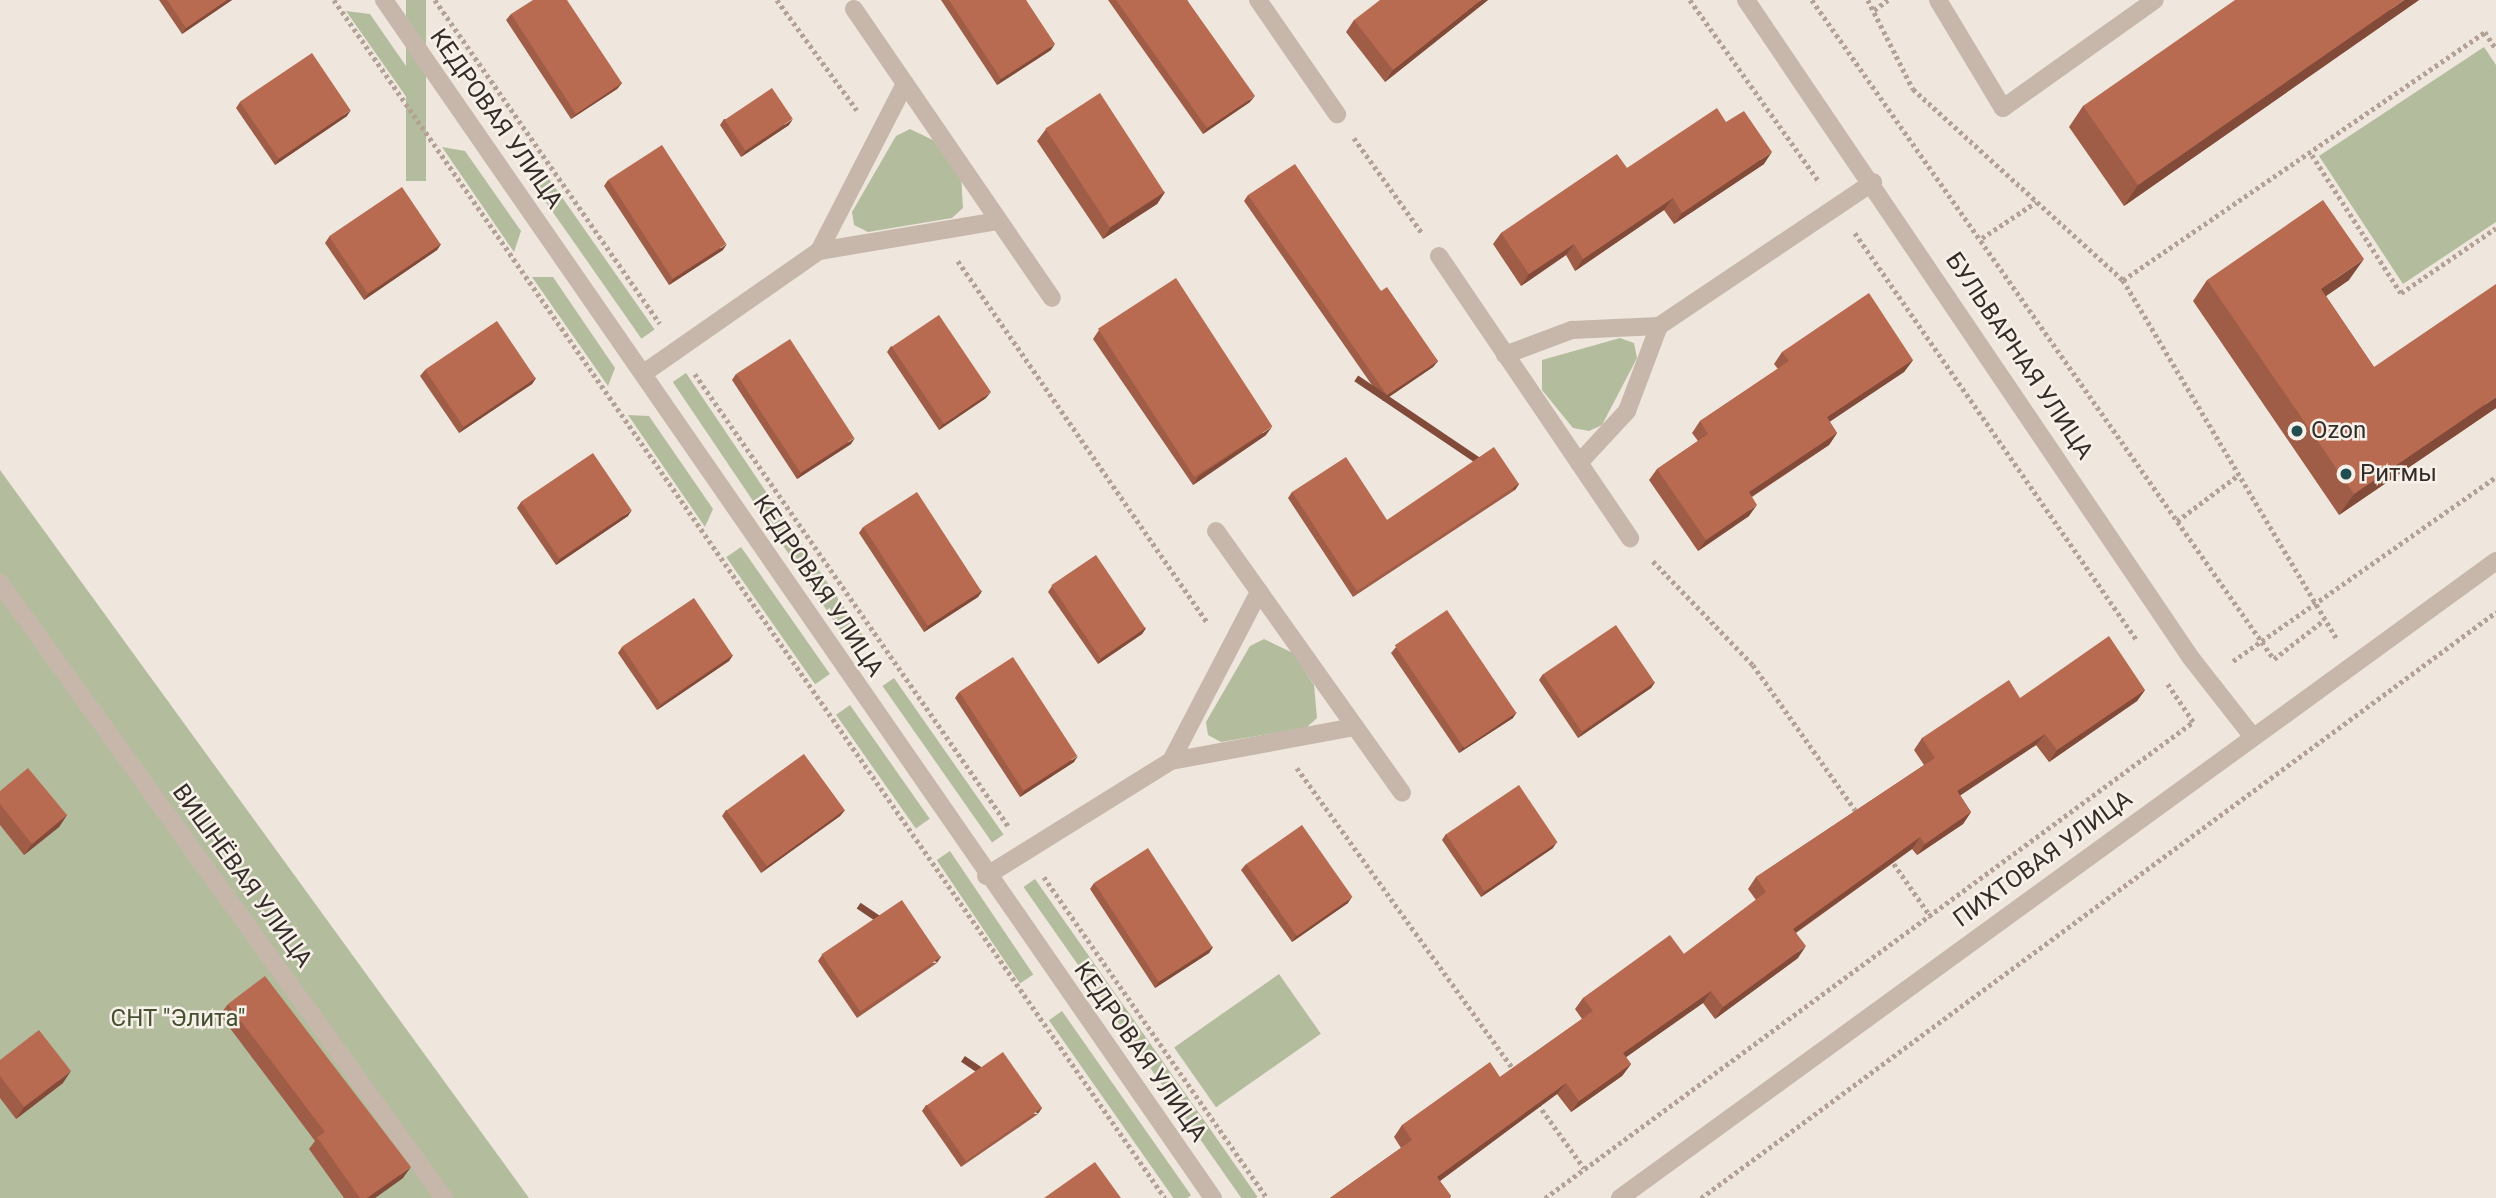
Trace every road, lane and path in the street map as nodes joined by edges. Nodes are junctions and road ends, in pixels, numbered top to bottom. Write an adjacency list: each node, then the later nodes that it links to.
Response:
1 (334, 0): 69 (path)
2 (384, 0): 34 (street, КЕДРОВАЯ УЛИЦА)
3 (435, 0): 32 (path)
4 (777, 0): 18 (path)
5 (1690, 0): 22 (path)
6 (1746, 0): 20 (street, БУЛЬВАРНАЯ УЛИЦА)
7 (1812, 0): 26 (path)
8 (1868, 0): 14 (path)
9 (1888, 0): 14 (path)
10 (1938, 0): 11 (street)
11 (2155, 0)
12 (1263, 2): 17 (street)
13 (855, 9): 16 (street)
14 (1874, 10): 21 (path)
15 (2496, 49): 19 (path)
16 (905, 84): 18 (street); 23 (street)
17 (1337, 114): 28 (path)
18 (876, 137): 27 (street)
19 (2312, 155): 24 (path); 29 (path)
20 (1873, 182): 22 (street); 52 (street, БУЛЬВАРНАЯ УЛИЦА)
21 (2036, 202): 26 (path); 29 (path)
22 (1838, 208): 31 (street); 49 (path)
23 (999, 221): 25 (street); 30 (street)
24 (2496, 228)
25 (937, 231): 27 (street); 48 (path)
26 (1982, 238): 38 (path)
27 (819, 251): 32 (street)
28 (1439, 256): 33 (street)
29 (2123, 280): 36 (path)
30 (1052, 299)
31 (1659, 326): 33 (street); 35 (street)
32 (678, 349): 34 (street); 62 (path)
33 (1506, 355): 35 (street)
34 (644, 373): 63 (street, КЕДРОВАЯ УЛИЦА)
35 (1579, 463): 40 (street)
36 (2237, 476): 38 (path); 44 (path)
37 (2496, 477): 44 (path)
38 (2177, 521): 47 (path)
39 (1216, 531): 43 (street)
40 (1630, 538): 60 (path)
41 (2496, 561): 50 (street, ПИХТОВАЯ УЛИЦА)
42 (0, 583): 68 (street, ВИШНЁВАЯ УЛИЦА)
43 (1259, 592): 48 (street); 55 (street)
44 (2314, 606): 46 (path); 47 (path)
45 (2496, 612): 53 (path)
46 (2324, 620): 47 (path); 50 (path)
47 (2259, 640): 52 (path)
48 (1227, 652): 58 (street)
49 (2145, 652)
50 (2355, 664): 53 (path); 56 (street, ПИХТОВАЯ УЛИЦА)
51 (2161, 675): 54 (path)
52 (2207, 681): 54 (path); 56 (street, БУЛЬВАРНАЯ УЛИЦА)
53 (2378, 697): 74 (path)
54 (2177, 698): 64 (path)
55 (1355, 727): 57 (street); 59 (street)
56 (2253, 737): 73 (street, ПИХТОВАЯ УЛИЦА)
57 (1278, 741): 58 (street); 65 (path)
58 (1171, 761): 62 (street)
59 (1402, 793)
60 (1866, 825)
61 (1882, 848): 64 (path)
62 (1029, 855): 63 (street); 71 (path)
63 (986, 876): 70 (street, КЕДРОВАЯ УЛИЦА)
64 (1931, 917): 67 (path)
65 (1520, 1079)
66 (1536, 1101): 67 (path)
67 (1584, 1168): 72 (path)
68 (444, 1198)
69 (1165, 1198)
70 (1213, 1198)
71 (1267, 1198)
72 (1545, 1198)
73 (1620, 1198)
74 (1702, 1198)

